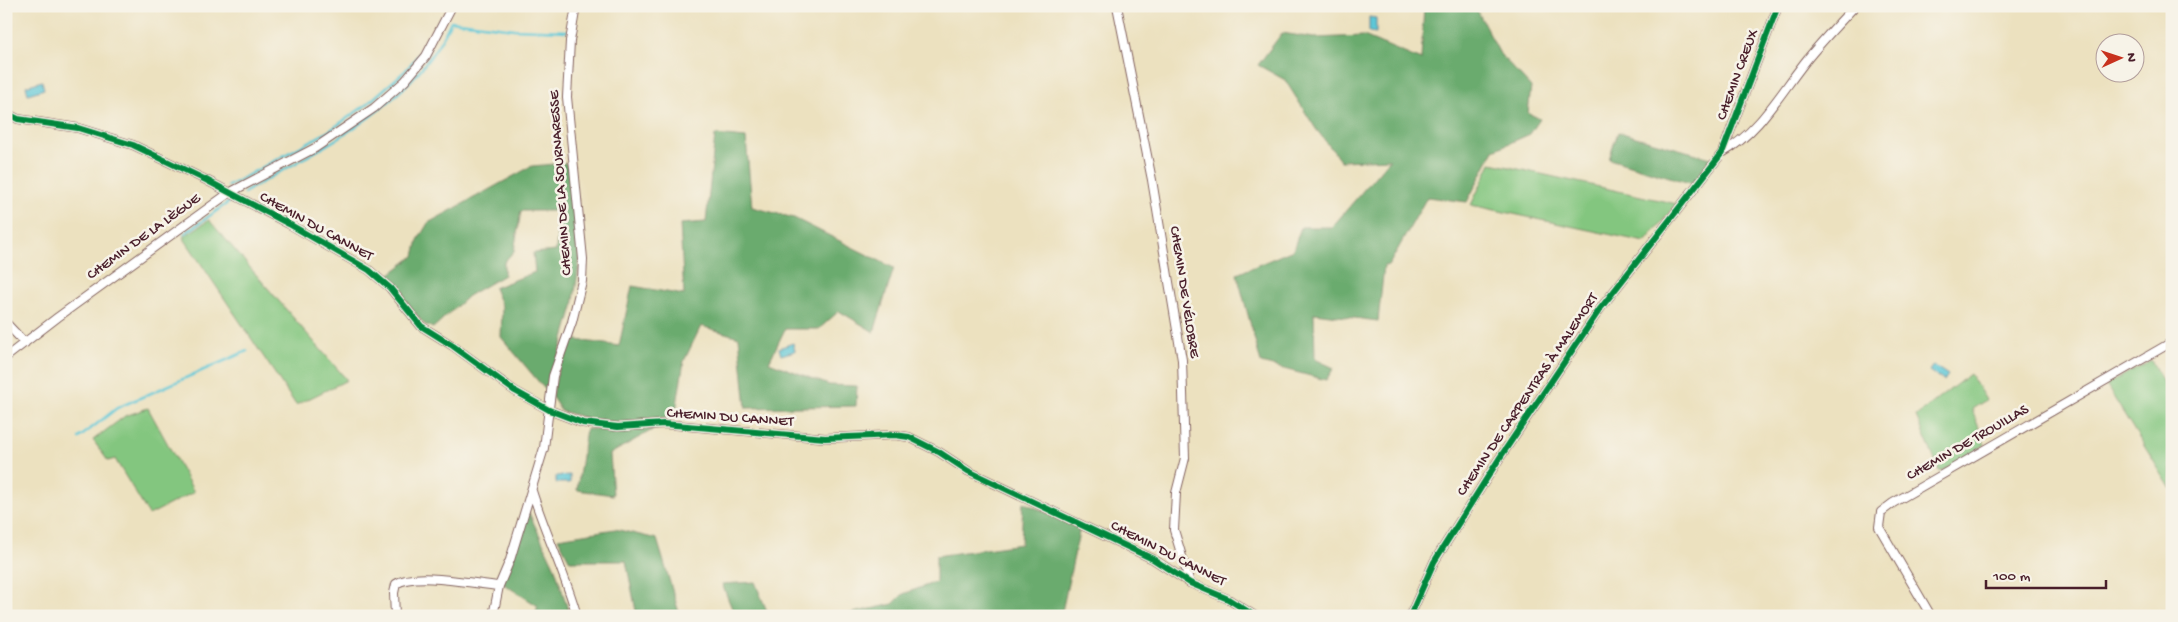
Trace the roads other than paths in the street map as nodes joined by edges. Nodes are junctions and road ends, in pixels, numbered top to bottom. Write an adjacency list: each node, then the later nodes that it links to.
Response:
1 (452, 6): 8 (street, CHEMIN DE LA LÈGUE)
2 (576, 6): 13 (street, CHEMIN DE LA SOURNARESSE)
3 (1117, 6): 15 (street, CHEMIN DE VÉLOBRE)
4 (1778, 6): 7 (street, CHEMIN CREUX)
5 (1855, 6): 7 (street, CHEMIN DE CARPENTRAS À MALEMORT)
6 (6, 113): 8 (street, CHEMIN DU CANNET)
7 (1722, 153): 21 (street, CHEMIN DE CARPENTRAS À MALEMORT)
8 (229, 193): 10 (street, CHEMIN DE LA LÈGUE); 13 (street, CHEMIN DU CANNET)
9 (6, 323): 10 (street)
10 (25, 342): 12 (street, CHEMIN DE LA LÈGUE)
11 (2172, 342): 22 (street, CHEMIN DE TROUILLAS)
12 (6, 357)
13 (549, 410): 14 (street, CHEMIN DE LA SOURNARESSE); 15 (street, CHEMIN DU CANNET)
14 (532, 491): 16 (street, CHEMIN DE LA SOURNARESSE); 19 (street)
15 (1190, 583): 20 (street, CHEMIN DU CANNET)
16 (499, 586): 17 (street); 18 (street, CHEMIN DE LA SOURNARESSE)
17 (395, 616)
18 (493, 616)
19 (577, 616)
20 (1256, 616)
21 (1410, 616)
22 (1931, 616)

